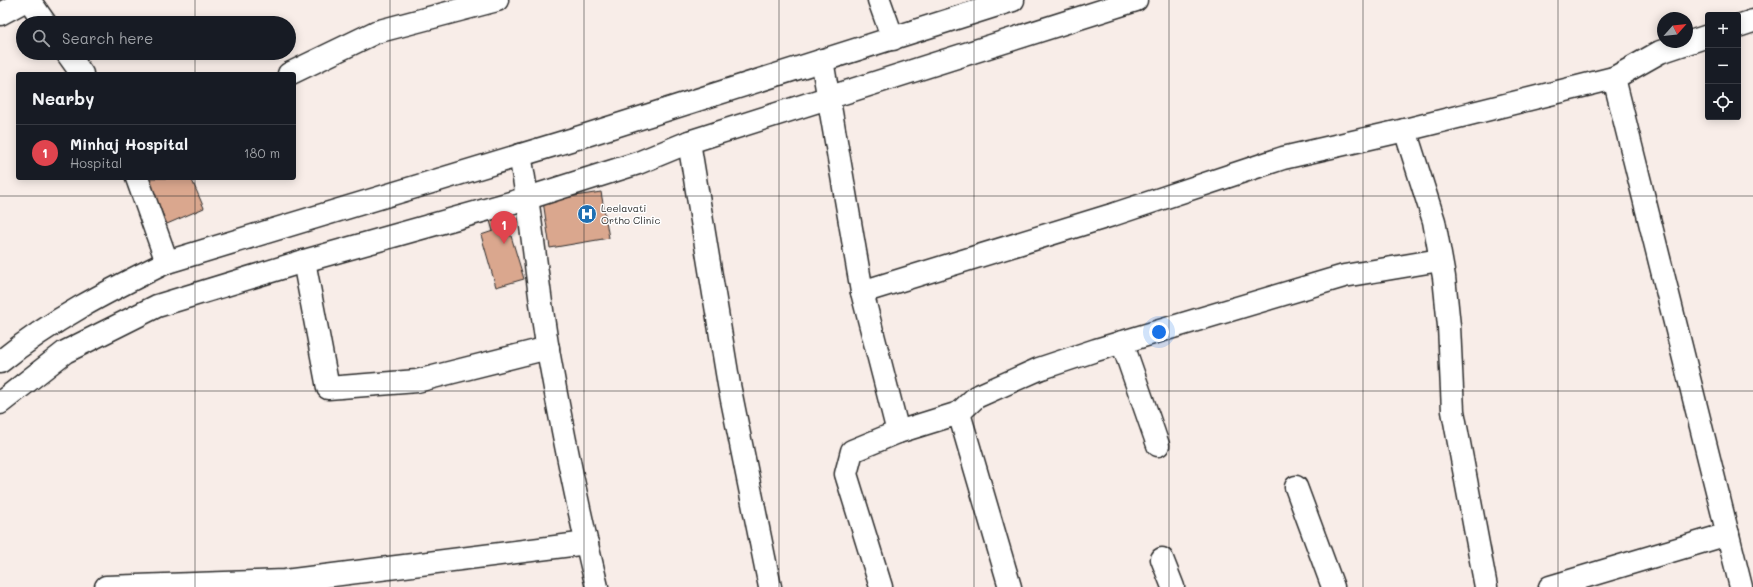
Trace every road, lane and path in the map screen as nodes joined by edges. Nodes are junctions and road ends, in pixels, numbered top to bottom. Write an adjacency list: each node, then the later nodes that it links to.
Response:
1 (27, 0): 6 (street); 7 (street)
2 (497, 0): 15 (street)
3 (879, 0): 11 (street)
4 (1013, 0): 11 (street)
5 (1136, 0): 17 (street)
6 (0, 14)
7 (40, 16)
8 (1753, 21): 9 (street)
9 (1741, 25)
10 (1705, 37): 16 (street)
11 (893, 39): 13 (street)
12 (72, 60): 14 (street)
13 (822, 60): 17 (street); 20 (street)
14 (81, 72)
15 (293, 72)
16 (1614, 78): 18 (street); 37 (street)
17 (828, 99): 19 (street); 27 (street)
18 (1405, 130): 23 (street); 27 (street)
19 (689, 142): 22 (street); 42 (street)
20 (520, 155): 22 (street); 25 (street)
21 (138, 180): 25 (street)
22 (528, 198): 24 (street); 30 (street)
23 (1440, 260): 29 (street); 47 (street)
24 (304, 261): 28 (street); 30 (street)
25 (167, 262): 26 (street)
26 (111, 290): 28 (street); 31 (street)
27 (862, 292): 34 (street)
28 (124, 321): 32 (street)
29 (1122, 342): 33 (street); 35 (street)
30 (548, 348): 38 (street)
31 (0, 362)
32 (0, 403)
33 (959, 413): 34 (street); 44 (street)
34 (898, 432): 43 (street)
35 (1158, 445)
36 (1296, 487): 46 (street)
37 (1728, 534): 48 (street); 49 (street)
38 (586, 543): 40 (street); 41 (street)
39 (1162, 560): 45 (street)
40 (106, 587)
41 (597, 587)
42 (770, 587)
43 (881, 587)
44 (1010, 587)
45 (1172, 587)
46 (1333, 587)
47 (1486, 587)
48 (1550, 587)
49 (1741, 587)

